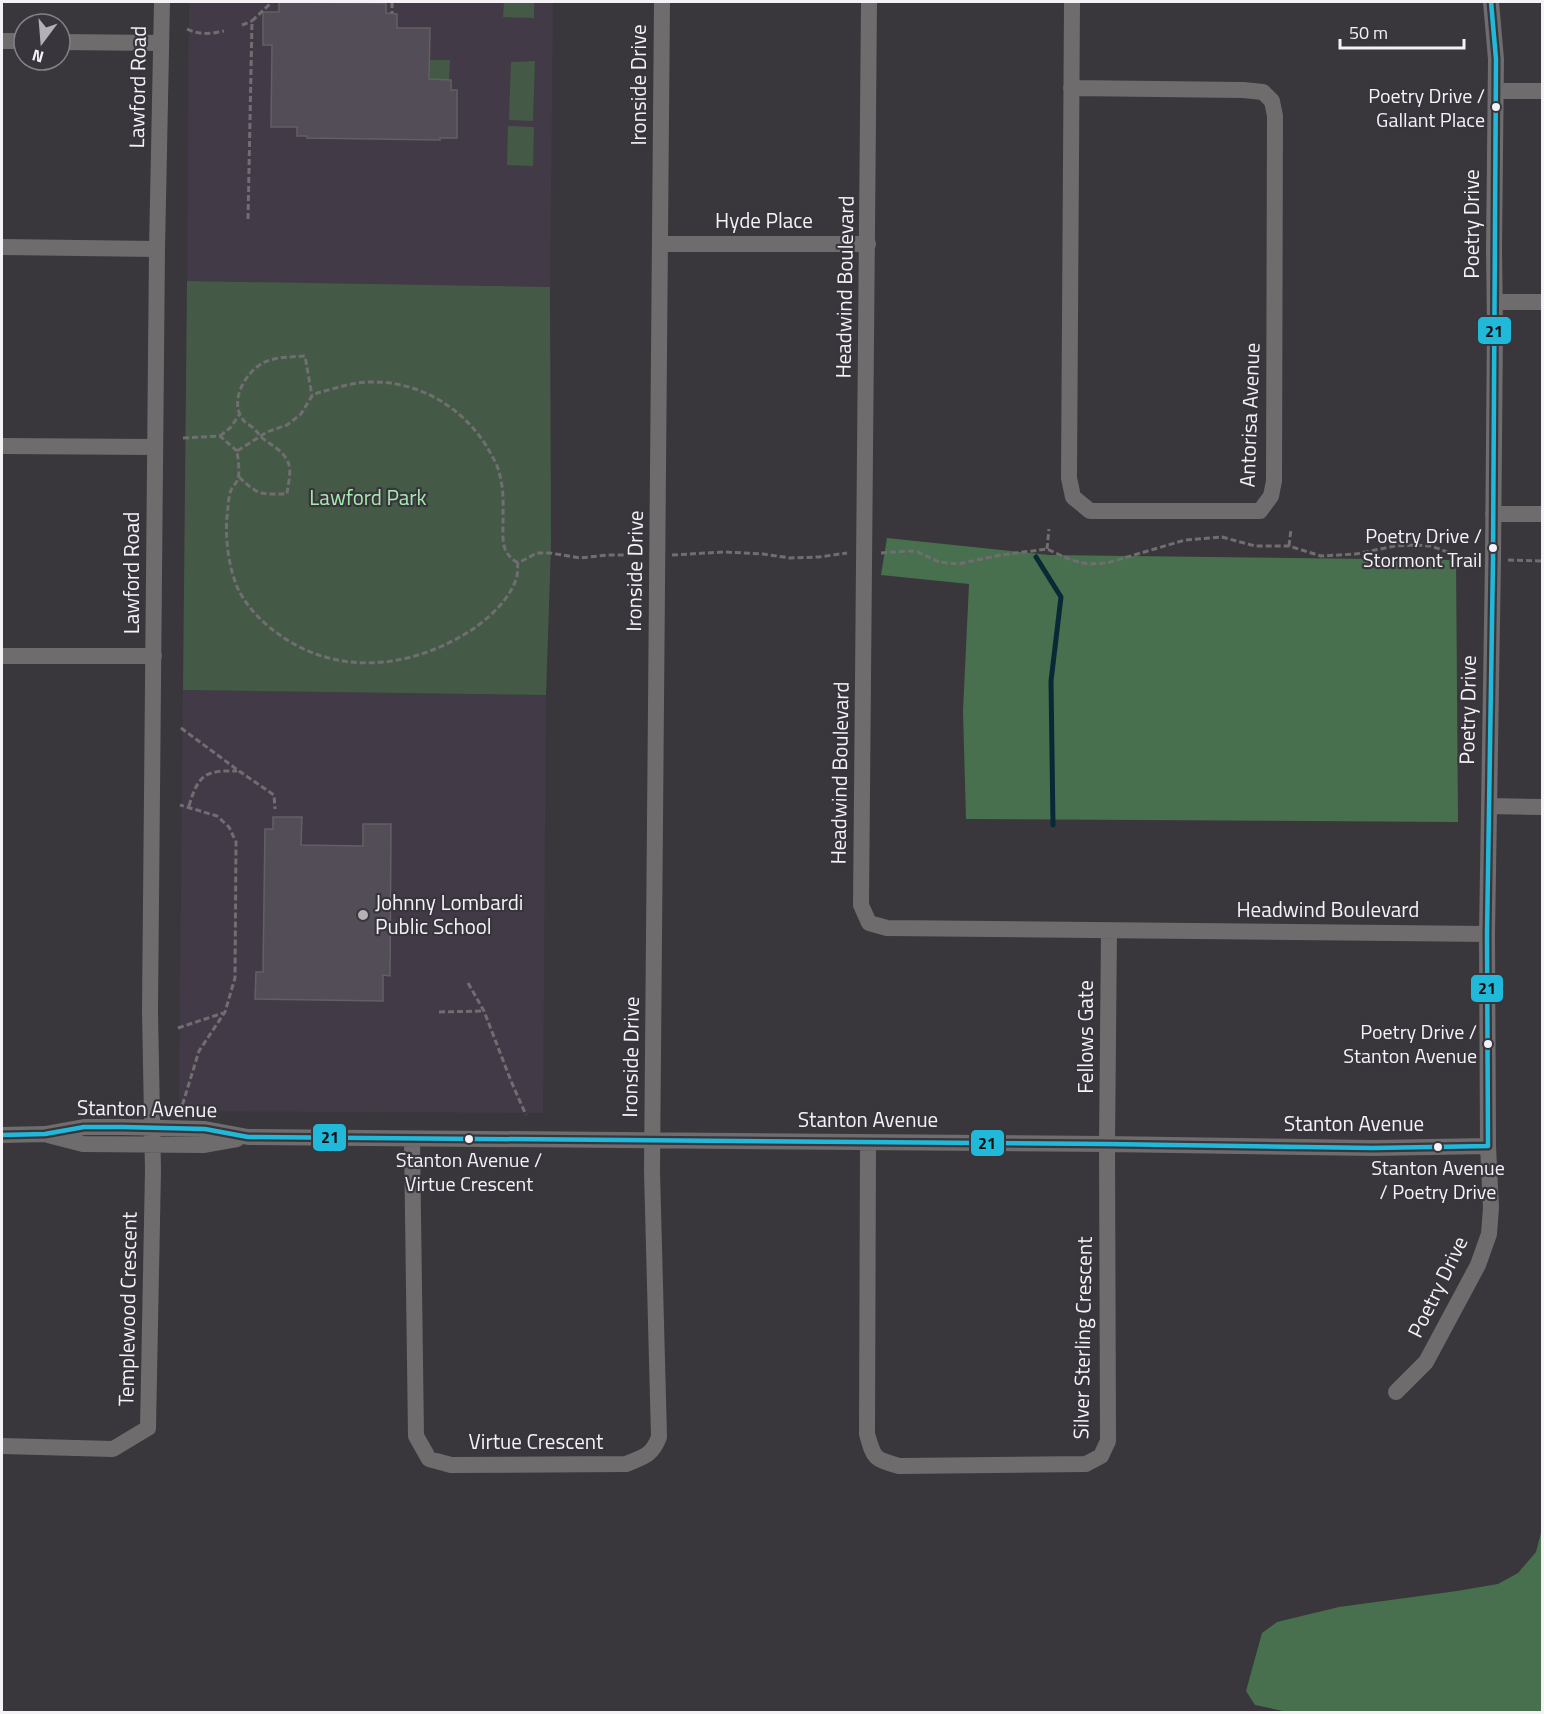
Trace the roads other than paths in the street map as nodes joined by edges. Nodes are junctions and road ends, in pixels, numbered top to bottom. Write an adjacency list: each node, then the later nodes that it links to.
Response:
1 (162, 2): 7 (street, Lawford Road)
2 (662, 2): 11 (street, Ironside Drive)
3 (869, 2): 12 (street, Headwind Boulevard)
4 (1072, 2): 8 (street, Antorisa Avenue)
5 (1491, 2): 9 (street, Poetry Drive)
6 (72, 42): 7 (street)
7 (161, 43): 14 (street, Lawford Road)
8 (1071, 88): 8 (street, Antorisa Avenue)
9 (1496, 91): 10 (street); 15 (street, Poetry Drive)
10 (1542, 91)
11 (660, 244): 12 (street, Hyde Place); 32 (street, Ironside Drive)
12 (868, 244): 25 (street, Headwind Boulevard)
13 (2, 247): 14 (street)
14 (157, 249): 18 (street, Lawford Road)
15 (1495, 302): 16 (street); 19 (street, Poetry Drive)
16 (1542, 302)
17 (2, 446): 18 (street)
18 (155, 447): 22 (street, Lawford Road)
19 (1493, 514): 20 (street); 23 (street, Poetry Drive)
20 (1542, 514)
21 (2, 656): 22 (street)
22 (154, 656): 27 (street, Lawford Road)
23 (1489, 806): 24 (street); 26 (street, Poetry Drive)
24 (1542, 807)
25 (1109, 931): 26 (street, Headwind Boulevard); 34 (street, Fellows Gate)
26 (1487, 934): 36 (street, Poetry Drive)
27 (151, 1128): 28 (street, Stanton Avenue); 30 (street, Stanton Avenue); 35 (street, Lawford Road)
28 (45, 1134): 29 (street, Stanton Avenue); 35 (street, Stanton Avenue)
29 (2, 1135)
30 (248, 1137): 31 (street, Stanton Avenue); 35 (street, Stanton Avenue)
31 (412, 1139): 32 (street, Stanton Avenue); 32 (street, Virtue Crescent)
32 (652, 1141): 33 (street, Stanton Avenue)
33 (868, 1143): 34 (street, Stanton Avenue); 34 (street, Silver Sterling Crescent)
34 (1107, 1143): 36 (street, Stanton Avenue)
35 (152, 1145): 38 (street, Templewood Crescent)
36 (1488, 1146): 37 (street, Poetry Drive)
37 (1396, 1392)
38 (2, 1446)

